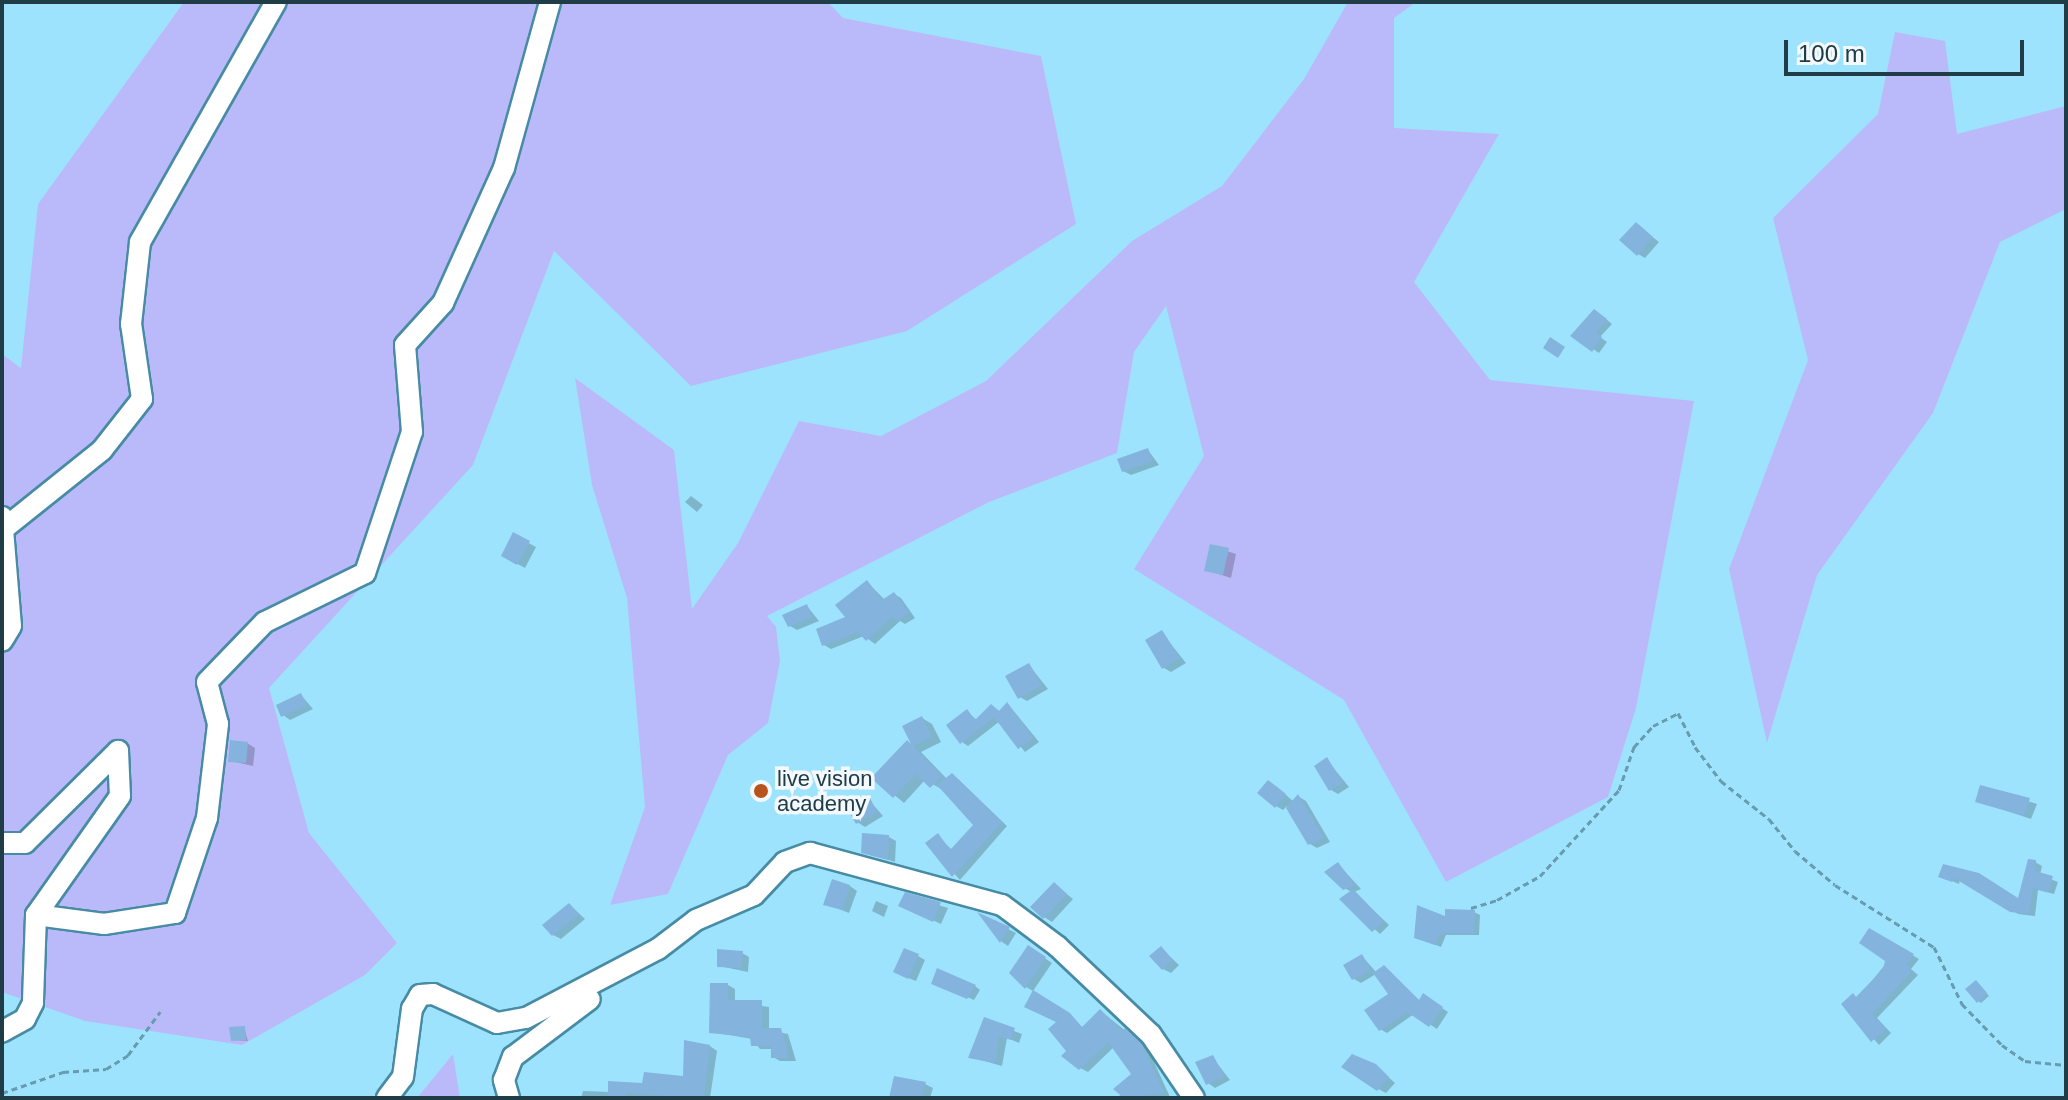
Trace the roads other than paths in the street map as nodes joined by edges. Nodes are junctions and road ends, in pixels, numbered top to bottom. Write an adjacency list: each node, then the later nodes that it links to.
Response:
1 (276, 2): 3 (street)
2 (550, 2): 6 (street)
3 (4, 522): 4 (street)
4 (2, 641)
5 (2, 843): 6 (street)
6 (36, 915): 8 (street)
7 (608, 976): 9 (street); 10 (street); 11 (street)
8 (2, 1032)
9 (387, 1098)
10 (509, 1098)
11 (1194, 1098)

